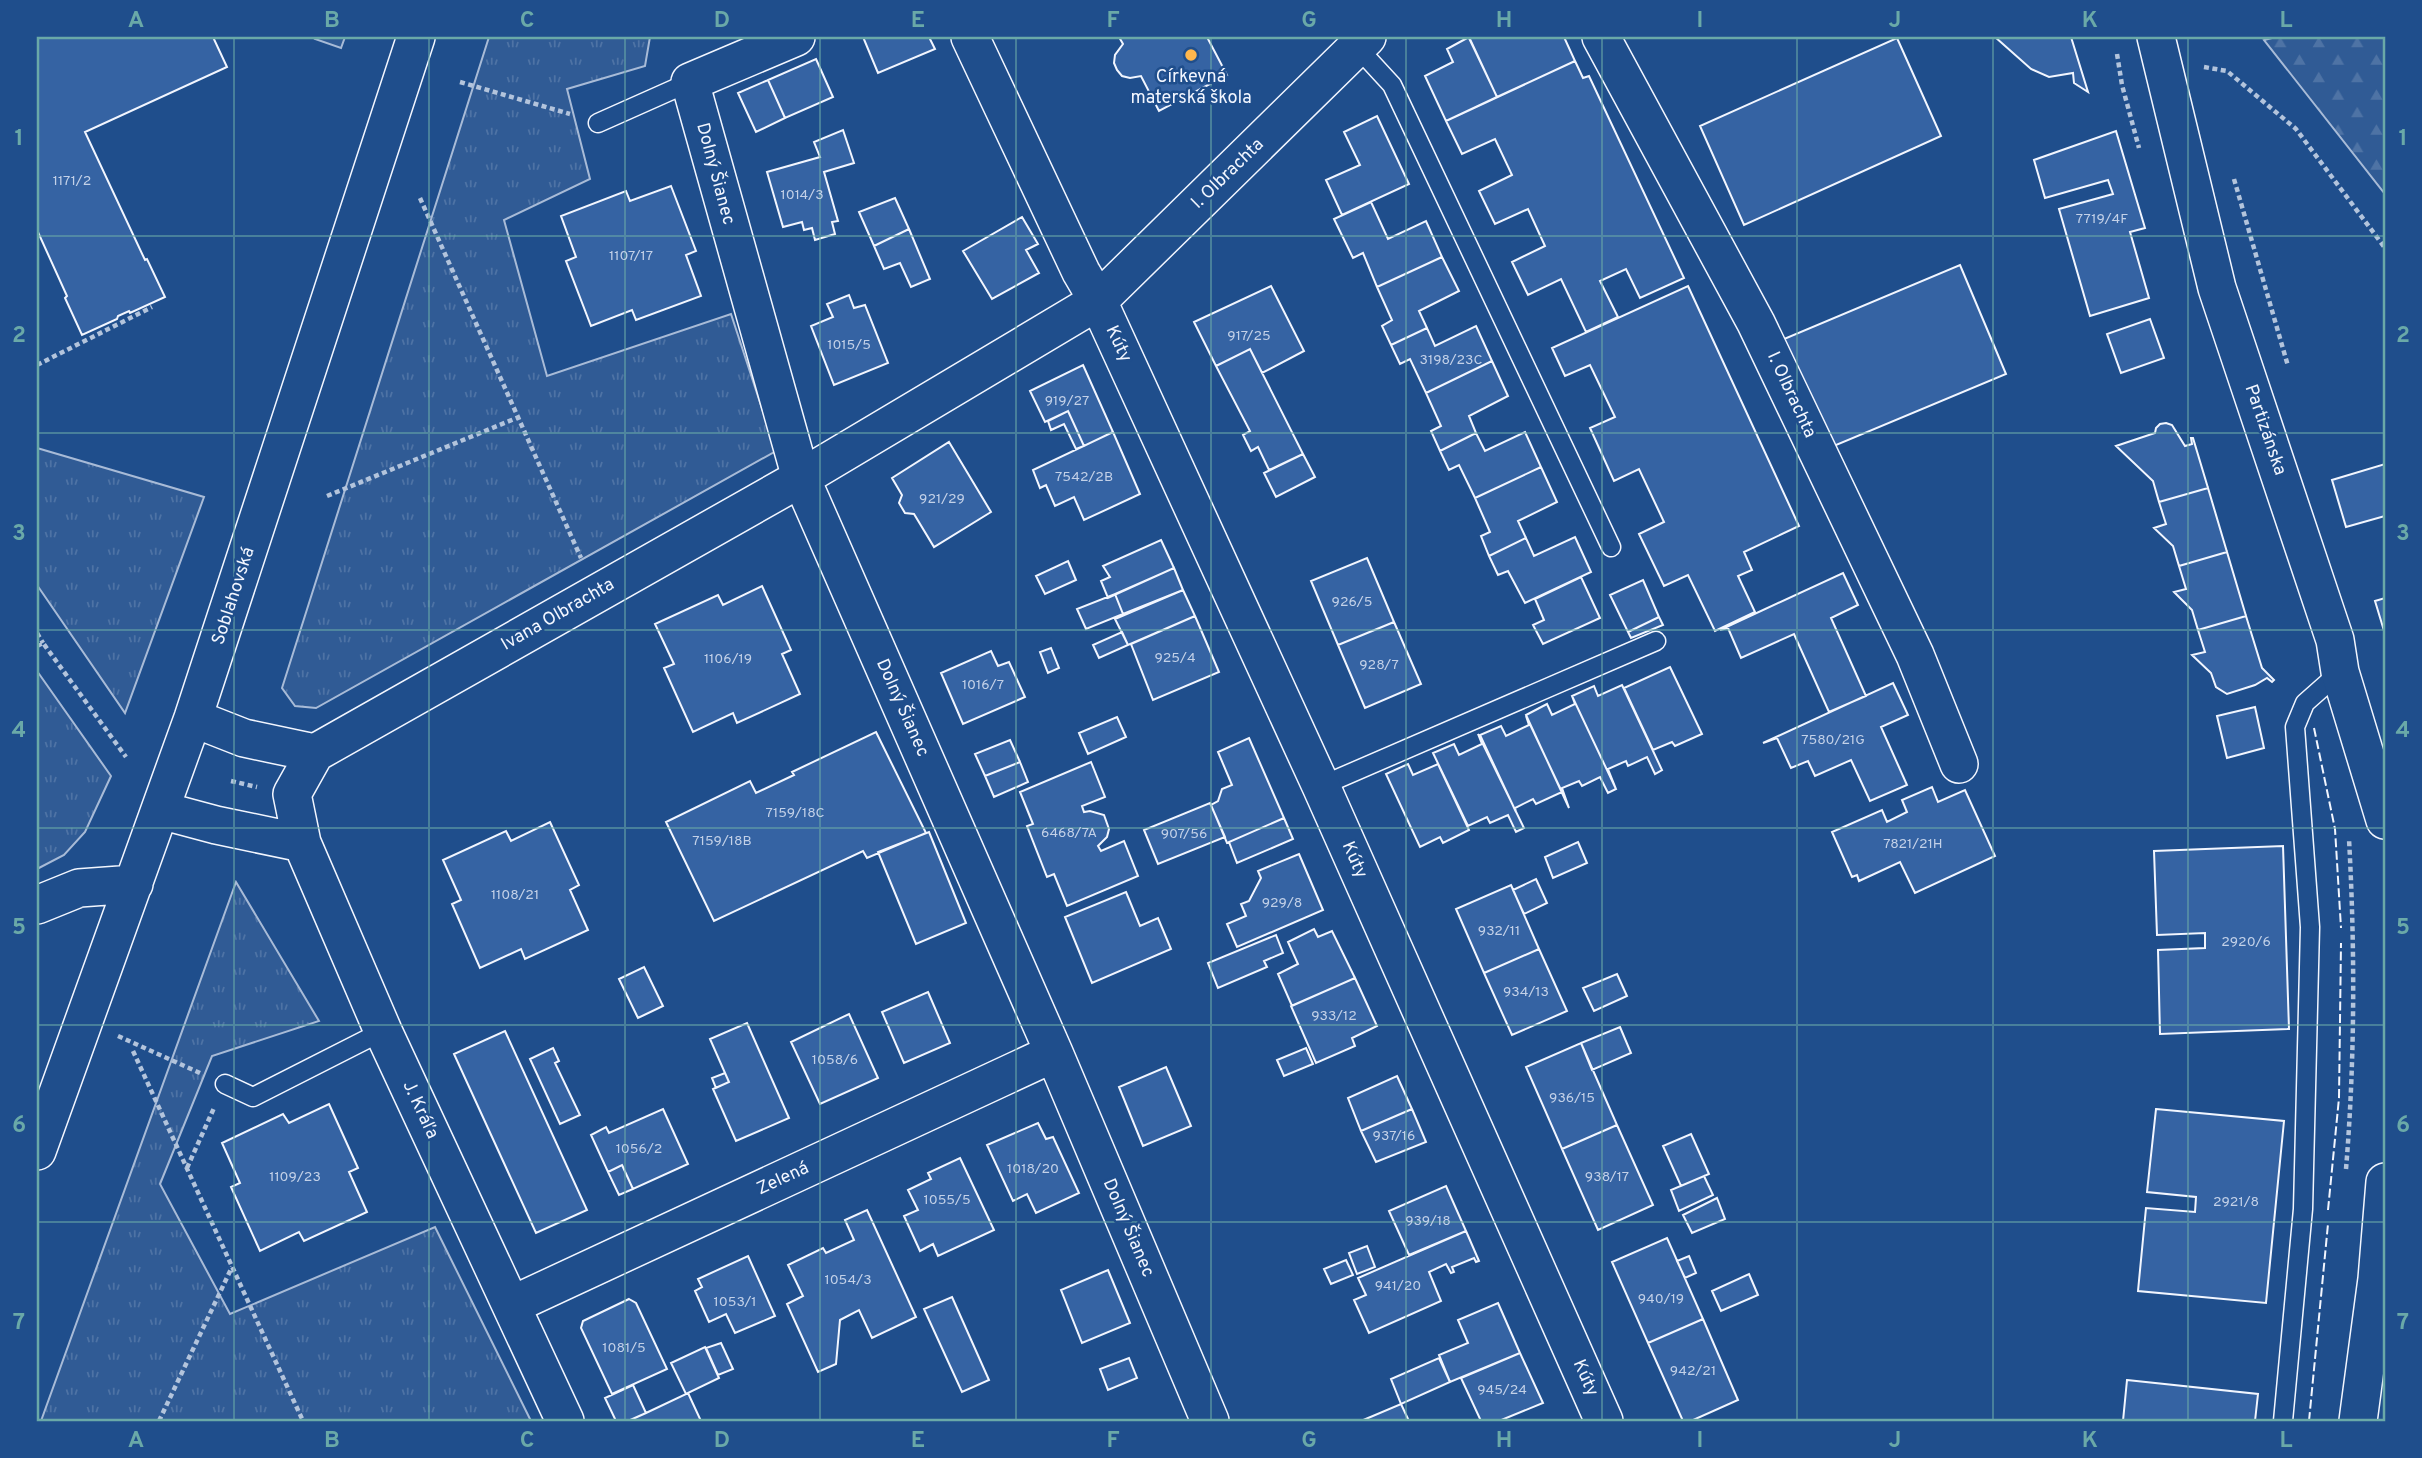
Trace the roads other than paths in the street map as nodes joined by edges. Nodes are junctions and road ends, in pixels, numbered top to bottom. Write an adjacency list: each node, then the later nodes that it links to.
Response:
1 (416, 37): 14 (street, Soblahovská)
2 (796, 37): 7 (street)
3 (970, 37): 9 (street)
4 (1601, 37): 16 (street, I. Olbrachta)
5 (2156, 37): 13 (street, Partizánska)
6 (1362, 42): 9 (street, I. Olbrachta); 11 (lane, I. Olbrachta)
7 (690, 82): 8 (lane); 10 (street, Dolný Šianec)
8 (598, 123)
9 (1098, 301): 10 (street, I. Olbrachta); 17 (street, Kúty)
10 (801, 478): 15 (street, Ivana Olbrachta); 24 (street, Dolný Šianec)
11 (1611, 547)
12 (1656, 641): 17 (lane)
13 (2340, 672): 19 (street, Partizánska); 32 (lane)
14 (193, 718): 15 (street); 18 (street, Soblahovská)
15 (315, 753): 20 (street, J. Kráľa)
16 (1959, 764)
17 (1321, 786): 31 (street, Kúty)
18 (160, 810): 20 (street); 21 (street, Soblahovská)
19 (2385, 820)
20 (302, 843): 23 (street, J. Kráľa)
21 (134, 884): 22 (street); 26 (street, Soblahovská)
22 (37, 905)
23 (383, 1031): 25 (lane); 28 (street, J. Kráľa)
24 (1054, 1053): 28 (street, Zelená); 30 (street, Dolný Šianec)
25 (225, 1084)
26 (37, 1151)
27 (2385, 1182): 33 (street)
28 (512, 1305): 29 (street, J. Kráľa)
29 (565, 1421)
30 (1210, 1421)
31 (1604, 1421)
32 (2283, 1421)
33 (2358, 1421)

